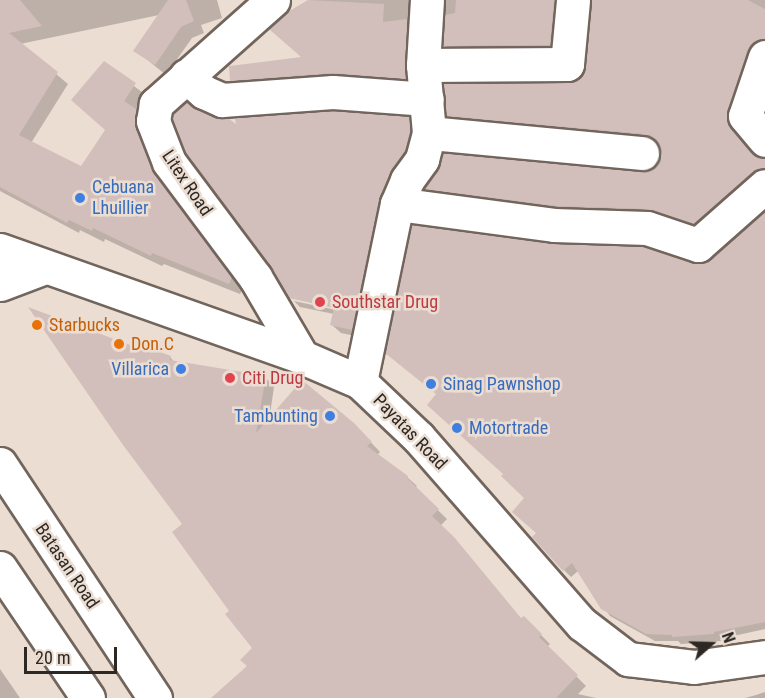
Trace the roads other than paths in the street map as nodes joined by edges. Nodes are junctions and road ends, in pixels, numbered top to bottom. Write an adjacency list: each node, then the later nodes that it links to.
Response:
1 (273, 0): 6 (street, Litex Road)
2 (427, 0): 5 (street)
3 (573, 0): 5 (street)
4 (765, 57): 9 (street)
5 (423, 65): 7 (street)
6 (186, 76): 7 (street); 16 (street, Litex Road)
7 (427, 99): 8 (street)
8 (429, 133): 10 (street); 12 (street)
9 (765, 140)
10 (642, 153)
11 (765, 186): 12 (street)
12 (397, 204): 17 (street)
13 (0, 250): 14 (street, Payatas Road)
14 (45, 267): 15 (street); 16 (street, Payatas Road)
15 (0, 284)
16 (302, 357): 17 (street, Payatas Road)
17 (360, 382): 20 (street, Payatas Road)
18 (0, 464): 22 (street, Batasan Road)
19 (0, 568): 21 (street)
20 (765, 657)
21 (88, 698)
22 (155, 698)

